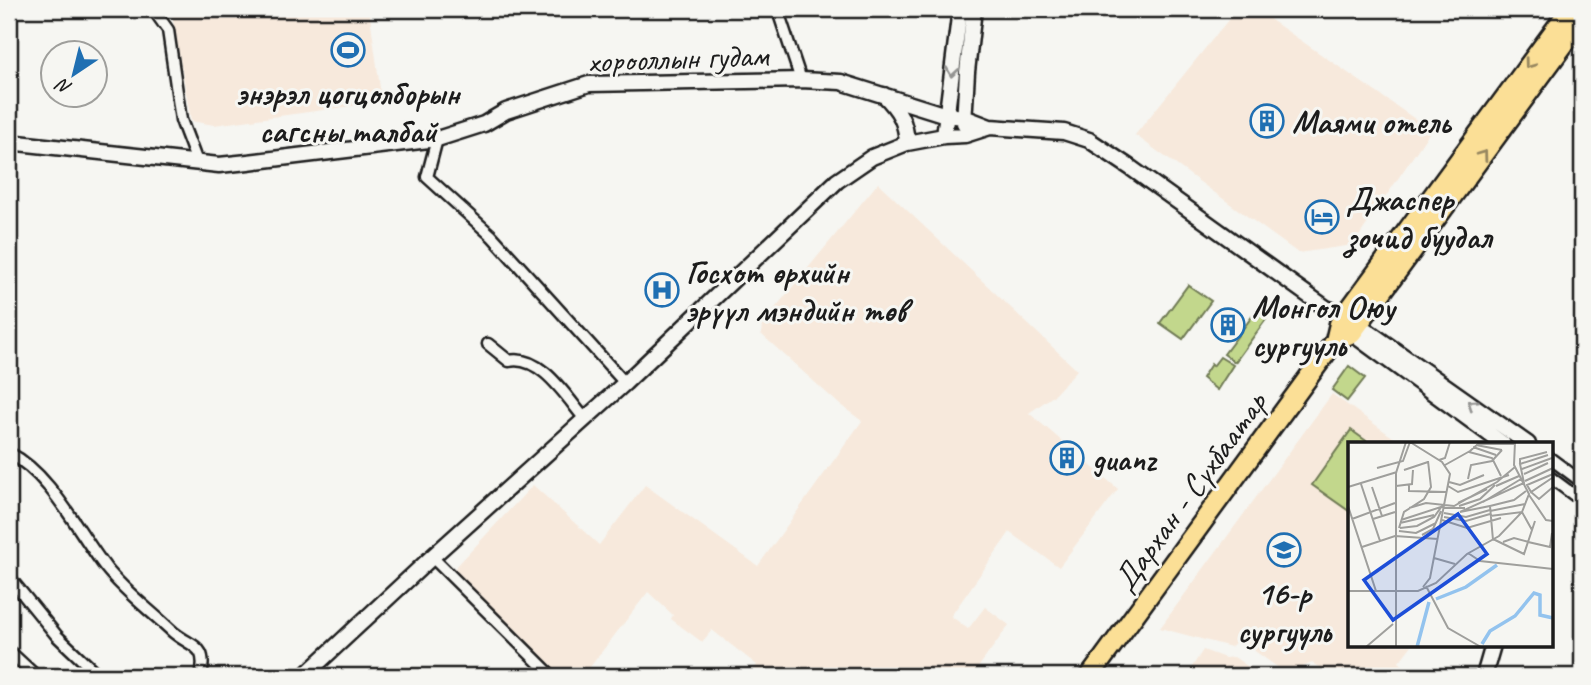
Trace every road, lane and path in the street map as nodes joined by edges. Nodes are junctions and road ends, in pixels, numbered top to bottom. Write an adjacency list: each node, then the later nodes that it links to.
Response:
1 (153, 9): 17 (street)
2 (779, 9): 7 (street)
3 (960, 9): 9 (main road, one-way to 9)
4 (974, 9): 10 (main road)
5 (1570, 9): 18 (highway, one-way to 18)
6 (1582, 20): 18 (highway, one-way to 6)
7 (801, 80): 8 (main road, хорооллын гудам); 14 (main road, хорооллын гудам)
8 (883, 94): 9 (main road, хорооллын гудам); 16 (main road)
9 (946, 115): 10 (main road, хорооллын гудам); 13 (main road)
10 (964, 117): 11 (main road, хорооллын гудам); 12 (main road)
11 (990, 127): 12 (main road); 18 (main road)
12 (965, 135): 13 (main road)
13 (944, 136): 16 (main road)
14 (437, 139): 17 (main road, хорооллын гудам); 20 (street)
15 (9, 142): 17 (main road, хорооллын гудам)
16 (907, 143): 20 (main road)
17 (197, 162)
18 (1346, 327): 22 (main road); 23 (main road, one-way to 18); 38 (highway, Дархан - Сүхбаатар)
19 (488, 344): 21 (street)
20 (625, 383): 21 (main road)
21 (585, 419): 29 (main road)
22 (1502, 442)
23 (1526, 442)
24 (9, 453): 35 (street)
25 (1552, 460): 27 (street)
26 (1552, 479): 28 (street)
27 (1582, 482)
28 (1582, 501)
29 (432, 557): 36 (main road); 37 (street)
30 (9, 577): 34 (street)
31 (1493, 646): 39 (main road)
32 (9, 651): 33 (street)
33 (36, 676)
34 (99, 676)
35 (201, 676)
36 (304, 676)
37 (552, 676)
38 (1090, 676)
39 (1484, 676)

